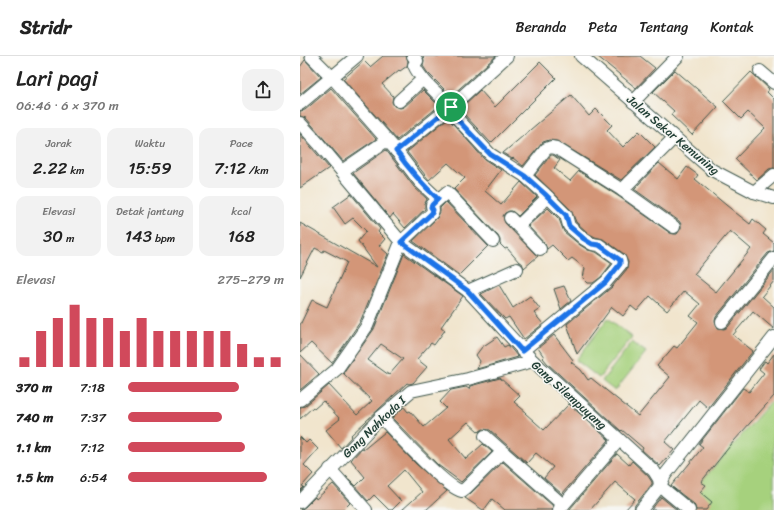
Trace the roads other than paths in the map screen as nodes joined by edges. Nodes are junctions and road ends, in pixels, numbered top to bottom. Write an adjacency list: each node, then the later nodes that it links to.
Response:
1 (311, 56): 8 (street)
2 (357, 56): 8 (street)
3 (413, 56): 9 (street)
4 (507, 56): 14 (street)
5 (581, 56): 12 (street, Jalan Sekar Kemuning)
6 (678, 56): 12 (street)
7 (760, 71): 10 (street)
8 (332, 76): 13 (street); 17 (street)
9 (423, 80): 11 (street); 14 (street)
10 (774, 83)
11 (399, 101)
12 (634, 102): 16 (street, Jalan Sekar Kemuning)
13 (300, 104)
14 (453, 105): 18 (street); 21 (street)
15 (300, 123): 19 (street, Gang Silempuyang)
16 (674, 138): 22 (street); 23 (street, Jalan Sekar Kemuning)
17 (386, 140): 18 (street); 19 (street)
18 (396, 151): 26 (street)
19 (342, 171): 29 (street, Gang Silempuyang)
20 (774, 175): 23 (street)
21 (525, 176): 22 (street); 24 (street)
22 (622, 190): 27 (street)
23 (754, 192): 25 (street, Jalan Sekar Kemuning)
24 (548, 197): 30 (street); 36 (street)
25 (774, 198)
26 (438, 199): 28 (street); 29 (street)
27 (674, 227)
28 (493, 241)
29 (401, 242): 33 (street, Gang Silempuyang); 38 (street)
30 (540, 249)
31 (774, 258): 34 (street)
32 (517, 269): 33 (street)
33 (468, 291): 36 (street, Gang Silempuyang)
34 (722, 322)
35 (774, 337): 44 (street)
36 (522, 351): 37 (street, Gang Silempuyang)
37 (533, 362): 39 (street, Gang Nahkoda I); 41 (street, Gang Silempuyang)
38 (300, 400)
39 (381, 417): 42 (street); 43 (street, Gang Nahkoda I)
40 (485, 436): 42 (street)
41 (619, 440): 44 (street, Gang Silempuyang); 46 (street)
42 (502, 452): 46 (street)
43 (330, 469): 45 (street, Gang Nahkoda I); 47 (street)
44 (660, 486): 48 (street); 49 (street, Gang Silempuyang)
45 (300, 502)
46 (561, 507)
47 (366, 510)
48 (641, 510)
49 (689, 510)

